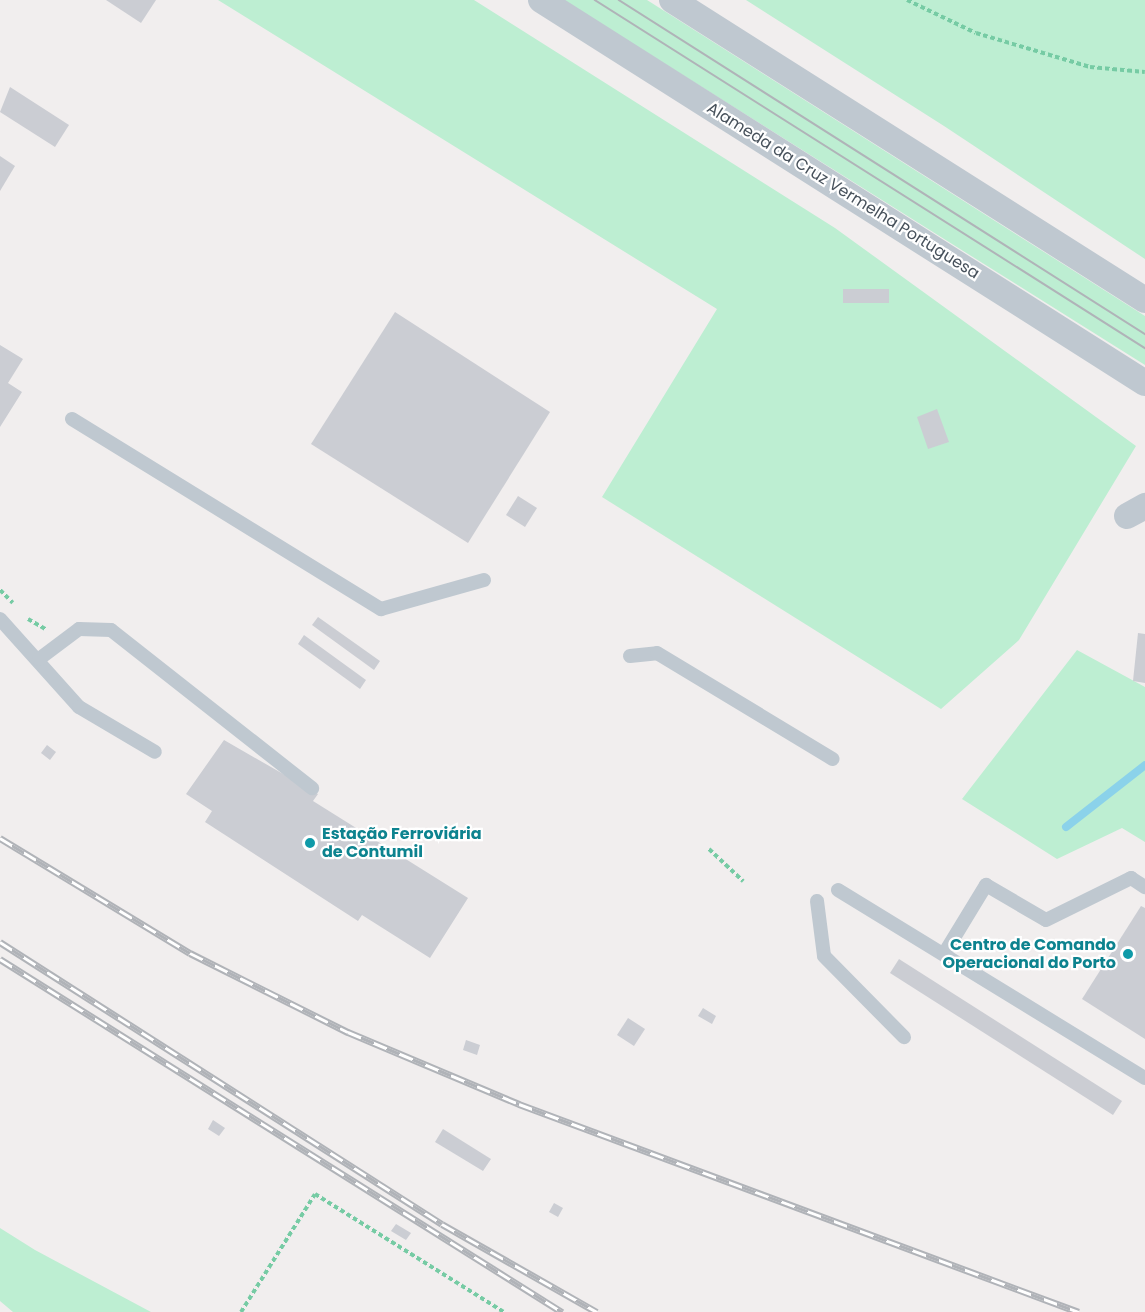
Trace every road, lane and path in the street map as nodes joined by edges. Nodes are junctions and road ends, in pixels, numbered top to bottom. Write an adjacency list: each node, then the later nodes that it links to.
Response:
1 (541, 0): 6 (street, Alameda da Cruz Vermelha Portuguesa)
2 (672, 0): 5 (street)
3 (907, 0): 4 (path)
4 (1145, 72)
5 (1145, 300)
6 (1145, 383)
7 (72, 419): 8 (lane)
8 (484, 580)
9 (0, 590): 11 (path)
10 (0, 619): 13 (lane)
11 (57, 646): 13 (lane); 16 (lane)
12 (630, 656): 15 (lane)
13 (39, 659): 14 (lane)
14 (155, 752)
15 (833, 759)
16 (312, 788)
17 (709, 849): 18 (path)
18 (743, 881)
19 (1145, 887): 22 (lane)
20 (838, 890): 22 (lane)
21 (817, 901): 23 (lane)
22 (944, 954): 24 (lane)
23 (904, 1037)
24 (1145, 1078)
25 (241, 1312): 26 (path)
26 (504, 1312)

